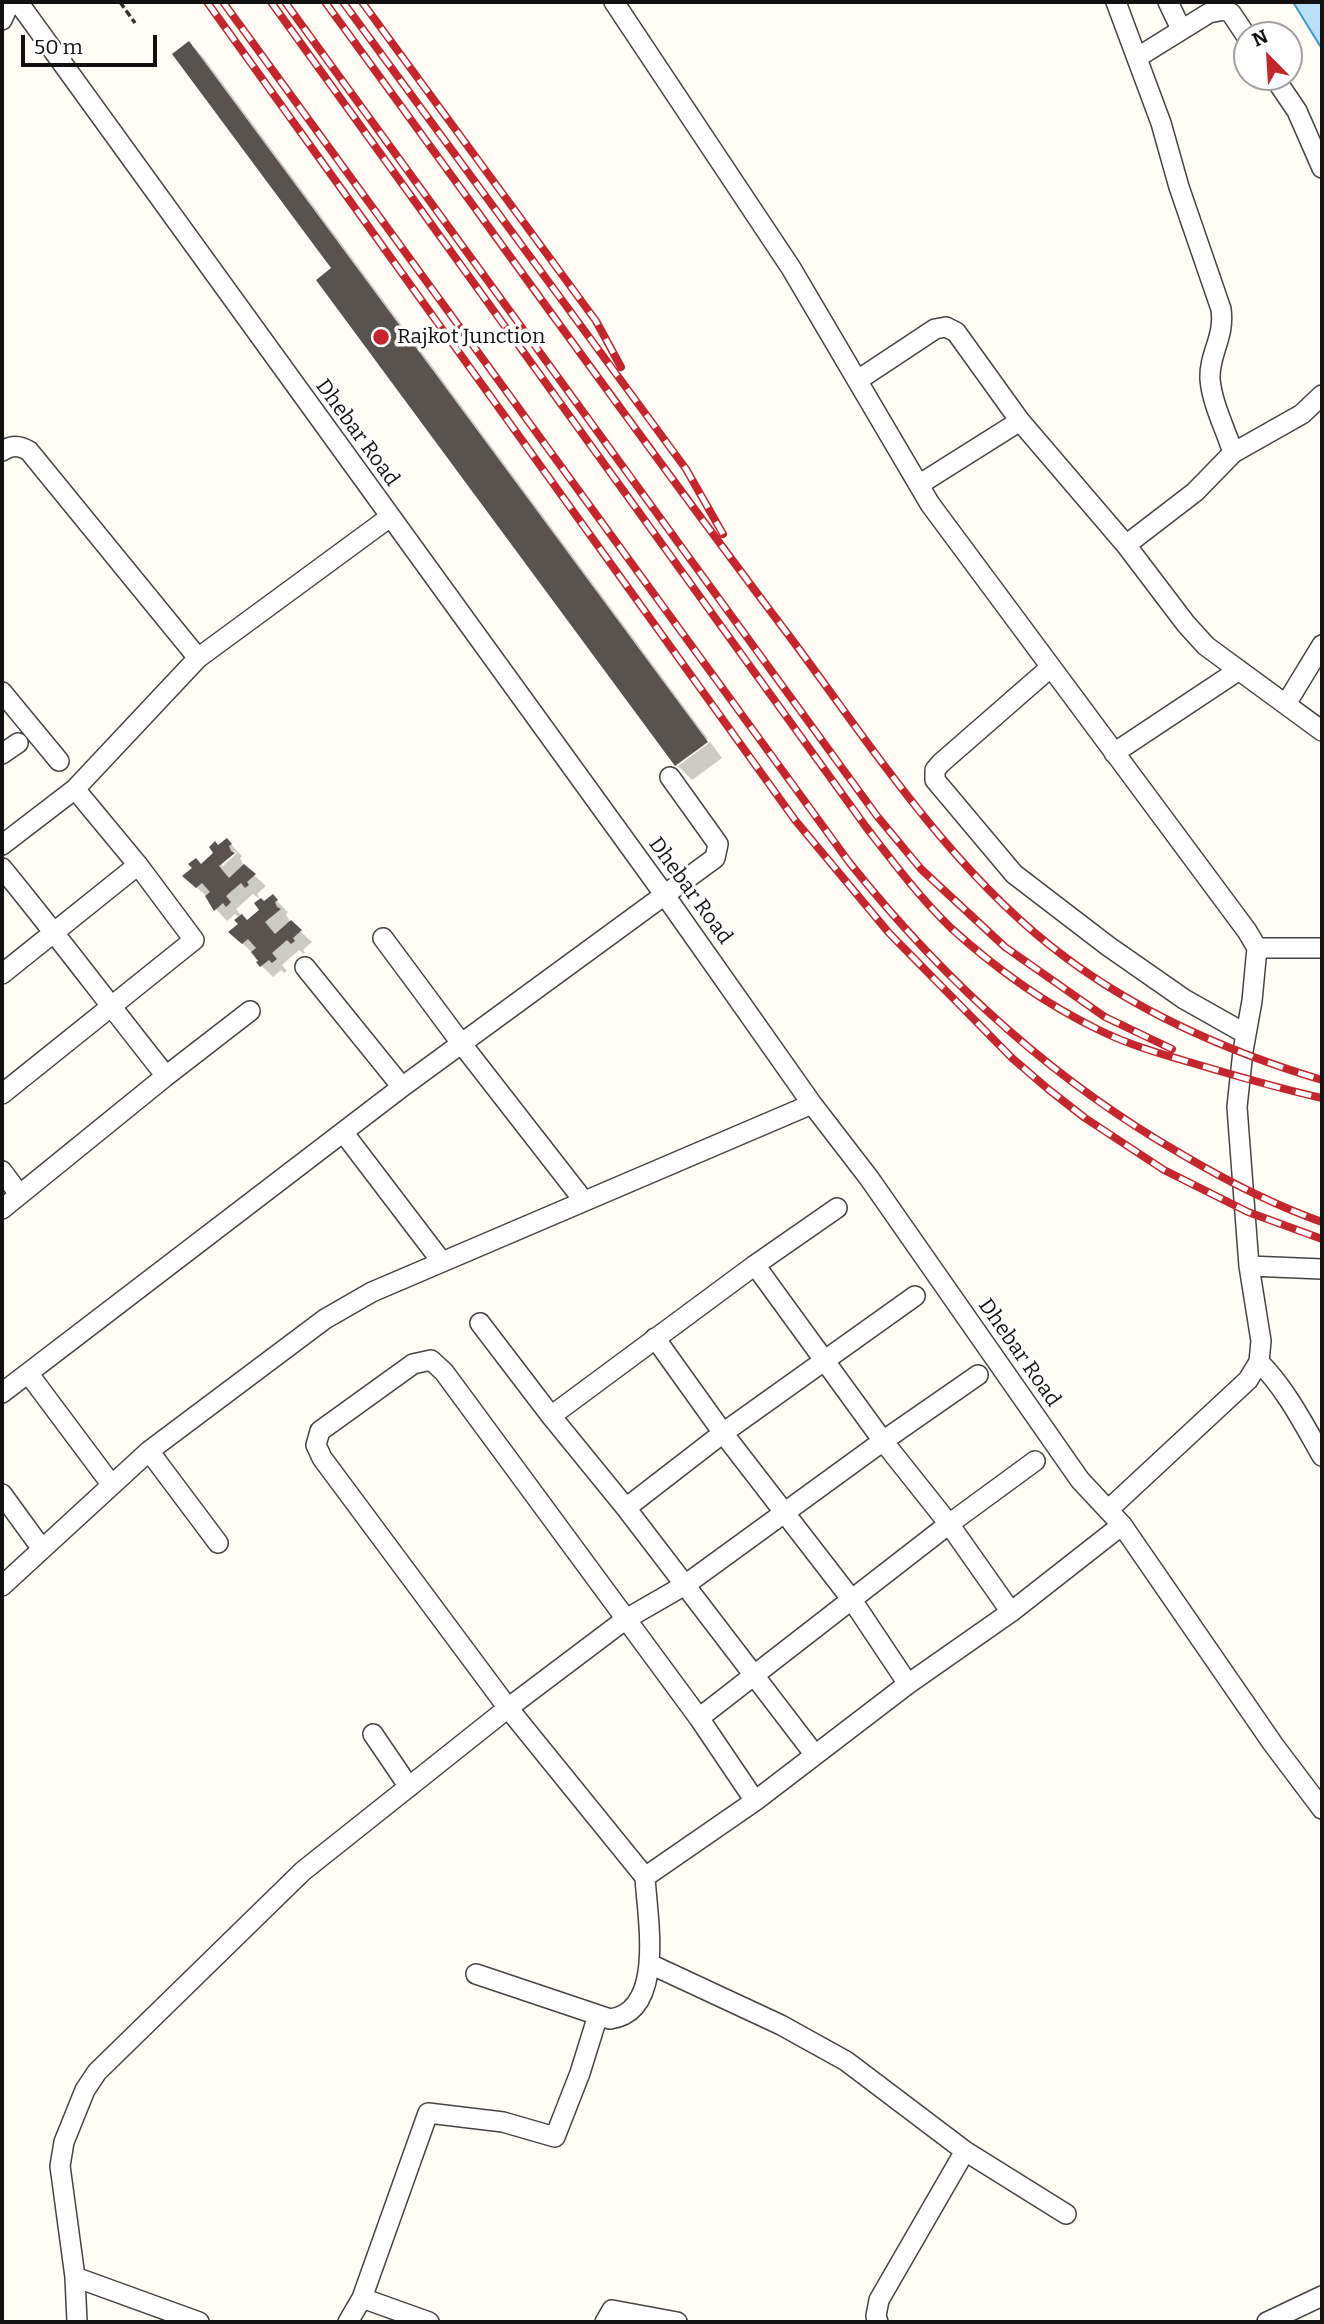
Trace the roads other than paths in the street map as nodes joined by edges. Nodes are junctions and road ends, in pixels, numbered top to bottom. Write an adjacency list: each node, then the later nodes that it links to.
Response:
1 (10, 2): 6 (street)
2 (18, 2): 18 (street, Dhebar Road)
3 (614, 2): 12 (street)
4 (1116, 2): 9 (street)
5 (1168, 2): 8 (street)
6 (2, 20)
7 (1236, 21): 8 (street)
8 (1181, 29): 9 (street)
9 (1138, 57): 16 (street)
10 (1283, 91): 11 (street)
11 (1322, 169)
12 (858, 380): 14 (street); 17 (street)
13 (1322, 396): 16 (street)
14 (1020, 421): 17 (street); 19 (street)
15 (2, 451): 21 (street)
16 (1234, 453): 19 (street)
17 (920, 484): 22 (street)
18 (390, 517): 21 (street); 34 (street, Dhebar Road)
19 (1126, 545): 23 (street)
20 (1322, 645): 25 (street)
21 (198, 658): 30 (street)
22 (1051, 667): 27 (street); 43 (street)
23 (1239, 670): 25 (street); 27 (street)
24 (2, 692): 28 (street)
25 (1286, 704): 26 (street)
26 (1322, 731)
27 (1114, 753): 37 (street)
28 (59, 761)
29 (670, 777): 34 (street)
30 (75, 789): 31 (street); 32 (street)
31 (2, 845)
32 (138, 865): 35 (street); 41 (street)
33 (2, 868): 35 (street)
34 (664, 894): 44 (street); 48 (street, Dhebar Road)
35 (55, 932): 40 (street); 41 (street)
36 (383, 938): 44 (street)
37 (1257, 948): 38 (street); 43 (street)
38 (1322, 948)
39 (305, 967): 46 (street)
40 (2, 974)
41 (110, 1006): 45 (street); 47 (street)
42 (250, 1011): 45 (street)
43 (1246, 1034): 57 (street)
44 (461, 1043): 46 (street); 52 (street)
45 (166, 1076): 51 (street)
46 (402, 1087): 49 (street)
47 (2, 1094)
48 (812, 1104): 52 (street); 76 (street, Dhebar Road)
49 (343, 1132): 55 (street); 64 (street)
50 (2, 1171): 51 (street)
51 (19, 1194): 54 (street)
52 (584, 1201): 55 (street)
53 (837, 1208): 56 (street)
54 (2, 1209)
55 (442, 1262): 70 (street)
56 (755, 1265): 61 (street); 62 (street)
57 (1249, 1266): 58 (street); 63 (street)
58 (1322, 1269)
59 (915, 1296): 62 (street)
60 (480, 1323): 67 (street)
61 (655, 1338): 67 (street); 68 (street)
62 (824, 1359): 68 (street); 69 (street)
63 (1259, 1362): 71 (street); 76 (street)
64 (28, 1373): 66 (street); 73 (street)
65 (978, 1375): 69 (street)
66 (2, 1393)
67 (551, 1416): 75 (street)
68 (723, 1433): 75 (street); 77 (street)
69 (883, 1441): 77 (street); 78 (street)
70 (149, 1451): 73 (street); 80 (street)
71 (1322, 1456)
72 (1035, 1461): 78 (street)
73 (111, 1484): 81 (street)
74 (2, 1494): 81 (street)
75 (626, 1508): 82 (street)
76 (1108, 1510): 79 (street, Dhebar Road)
77 (785, 1512): 82 (street); 84 (street)
78 (949, 1524): 84 (street); 85 (street)
79 (1122, 1525): 85 (street); 95 (street, Dhebar Road)
80 (218, 1543)
81 (42, 1549): 83 (street)
82 (685, 1585): 86 (street); 87 (street)
83 (2, 1586)
84 (852, 1600): 87 (street); 88 (street)
85 (1011, 1612): 88 (street)
86 (626, 1619): 89 (street); 89 (street); 90 (street)
87 (754, 1675): 90 (street); 92 (street)
88 (908, 1684): 92 (street)
89 (508, 1708): 93 (street); 96 (street)
90 (699, 1718): 94 (street)
91 (373, 1734): 93 (street)
92 (815, 1755): 94 (street)
93 (409, 1787): 102 (street)
94 (755, 1801): 96 (street)
95 (1322, 1809)
96 (645, 1877): 97 (street)
97 (650, 1964): 99 (street); 100 (street)
98 (476, 1973): 99 (street)
99 (598, 2015): 104 (street)
100 (965, 2151): 101 (street); 111 (street)
101 (1066, 2214)
102 (75, 2277): 105 (street); 106 (street)
103 (1322, 2296): 112 (street)
104 (362, 2298): 107 (street); 108 (street)
105 (80, 2321)
106 (199, 2322)
107 (348, 2322)
108 (429, 2322)
109 (605, 2322): 110 (street)
110 (677, 2322)
111 (878, 2322)
112 (1267, 2322)

